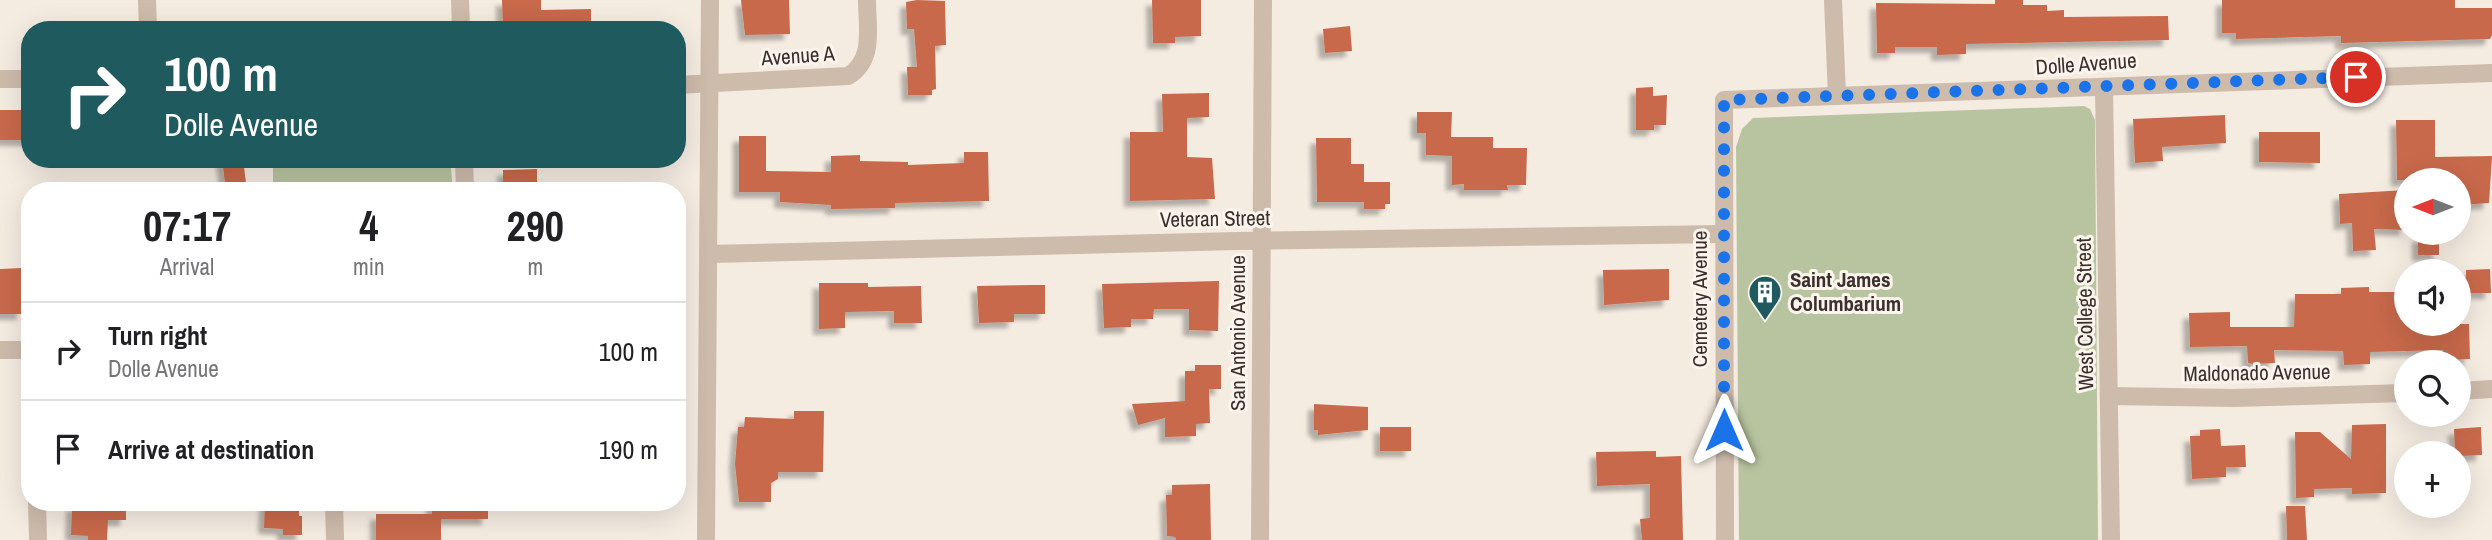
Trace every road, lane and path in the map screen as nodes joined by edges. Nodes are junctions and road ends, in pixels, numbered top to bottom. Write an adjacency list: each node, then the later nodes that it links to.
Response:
1 (147, 0): 7 (street)
2 (460, 0): 8 (street)
3 (710, 0): 12 (street)
4 (867, 0): 12 (street, Avenue A)
5 (1263, 0): 18 (street, San Antonio Avenue)
6 (1833, 0): 15 (street)
7 (148, 21)
8 (461, 21)
9 (2492, 73): 14 (street, Dolle Avenue)
10 (0, 79): 11 (street)
11 (21, 79)
12 (710, 84): 13 (street, Avenue A); 19 (street)
13 (686, 85)
14 (2104, 87): 15 (street, Dolle Avenue); 25 (street, West College Street)
15 (1837, 96): 16 (street, Dolle Avenue)
16 (1724, 100): 17 (street, Cemetery Avenue)
17 (1723, 234): 18 (street, Veteran Street); 32 (street, Cemetery Avenue)
18 (1261, 241): 19 (street, Veteran Street); 31 (street, San Antonio Avenue)
19 (709, 254): 30 (street)
20 (0, 349): 21 (street)
21 (21, 350)
22 (2492, 389): 23 (street)
23 (2471, 390)
24 (2394, 393): 25 (street, Maldonado Avenue)
25 (2109, 396): 33 (street, West College Street)
26 (37, 511): 28 (street)
27 (334, 511): 29 (street)
28 (38, 540)
29 (335, 540)
30 (706, 540)
31 (1260, 540)
32 (1725, 540)
33 (2111, 540)

